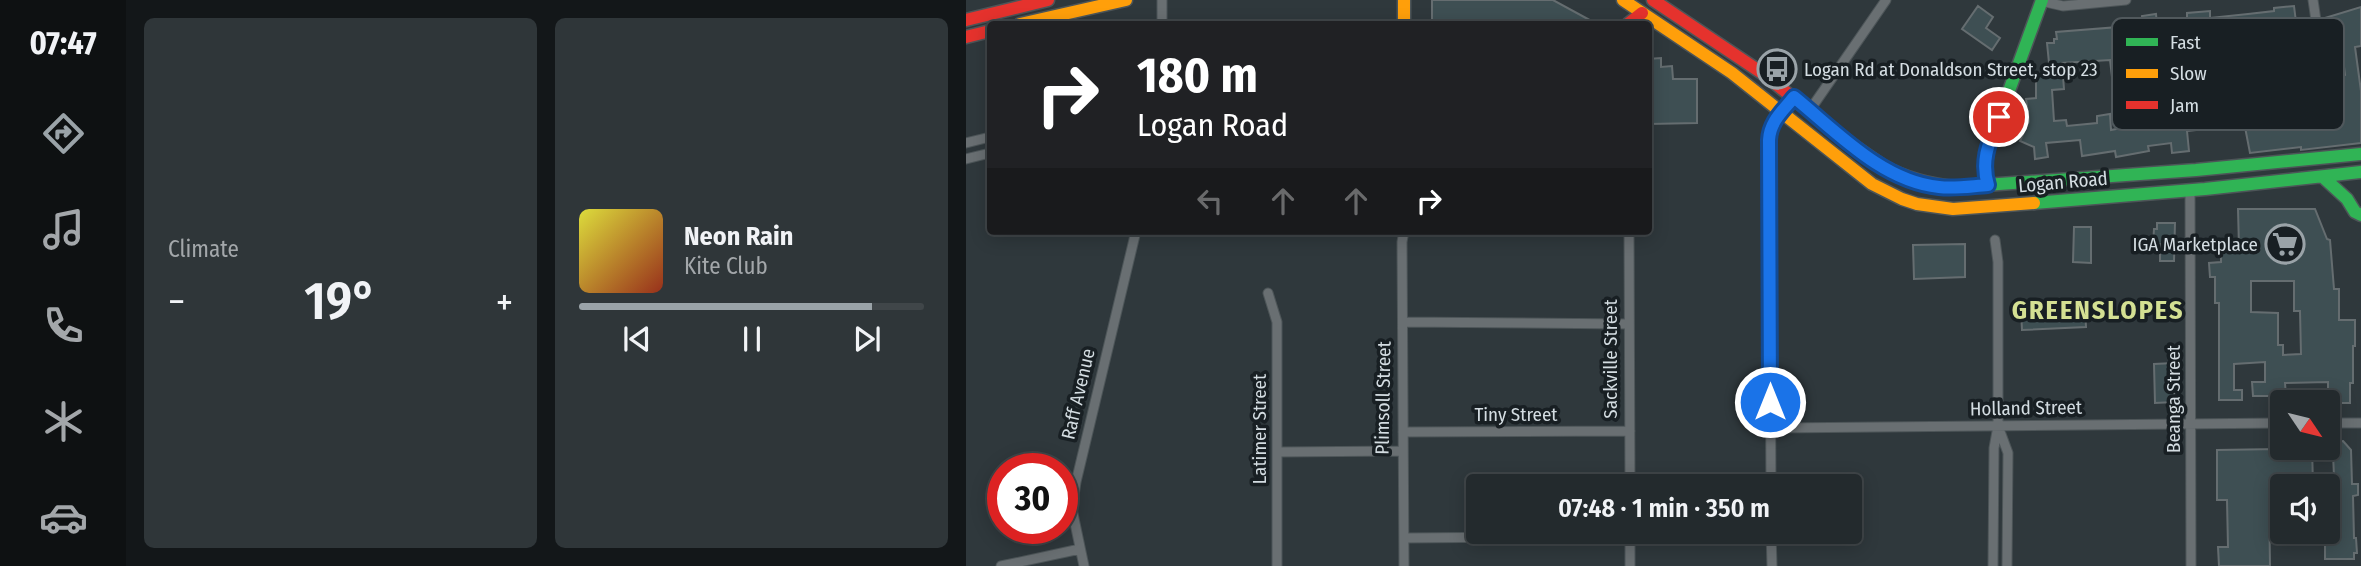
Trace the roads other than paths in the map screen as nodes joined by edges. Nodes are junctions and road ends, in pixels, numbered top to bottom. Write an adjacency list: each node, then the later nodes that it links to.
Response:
1 (1048, 0): 13 (main road)
2 (1126, 0): 14 (main road)
3 (1162, 0): 15 (street)
4 (1623, 0): 11 (main road, Logan Road)
5 (1886, 0): 21 (street)
6 (2126, 0): 9 (street)
7 (2313, 0): 12 (street)
8 (1659, 1): 11 (main road); 20 (main road, Logan Road)
9 (2041, 1): 31 (main road)
10 (1405, 3): 16 (main road)
11 (1642, 13): 17 (main road); 22 (main road, Logan Road)
12 (2316, 18)
13 (966, 20)
14 (1033, 21)
15 (1162, 21)
16 (1404, 21)
17 (1630, 21)
18 (987, 32): 19 (main road)
19 (966, 37)
20 (1794, 97): 21 (main road, Logan Road); 22 (street)
21 (1810, 110): 23 (main road); 31 (main road, Logan Road)
22 (1782, 112): 23 (main road, Logan Road); 47 (street)
23 (1798, 125): 33 (main road, Logan Road)
24 (987, 138): 25 (street)
25 (966, 143)
26 (987, 154): 28 (street)
27 (2359, 154): 29 (main road); 31 (main road, Logan Road)
28 (966, 159)
29 (2361, 174): 30 (main road, Logan Road)
30 (2323, 177): 32 (main road, Logan Road); 34 (main road)
31 (1988, 185): 33 (main road)
32 (2190, 190): 33 (main road, Logan Road); 45 (street, Beanga Street)
33 (2000, 206)
34 (2361, 215)
35 (1135, 235): 58 (street, Raff Avenue)
36 (1403, 235): 40 (street, Plimsoll Street)
37 (1629, 235): 41 (street, Sackville Street)
38 (1994, 240): 46 (street)
39 (1268, 293): 51 (street, Latimer Street)
40 (1403, 322): 41 (street); 49 (street, Plimsoll Street)
41 (1629, 324): 48 (street, Sackville Street)
42 (2270, 423): 45 (street, Holland Street)
43 (2340, 423): 44 (street)
44 (2361, 423)
45 (2190, 424): 46 (street, Holland Street); 67 (street, Beanga Street)
46 (1998, 426): 47 (street, Holland Street); 65 (street); 66 (street)
47 (1770, 428): 53 (street)
48 (1630, 431): 49 (street, Tiny Street); 52 (street, Sackville Street)
49 (1403, 432): 50 (street, Plimsoll Street)
50 (1402, 451): 51 (street); 55 (street, Plimsoll Street)
51 (1277, 452): 61 (street, Latimer Street)
52 (1630, 474)
53 (1771, 474)
54 (1466, 536): 55 (street)
55 (1404, 537): 62 (street, Plimsoll Street)
56 (1630, 544): 63 (street)
57 (1771, 544): 64 (street)
58 (1080, 548): 59 (street); 60 (street, Raff Avenue)
59 (1001, 566)
60 (1084, 566)
61 (1277, 566)
62 (1404, 566)
63 (1630, 566)
64 (1772, 566)
65 (1993, 566)
66 (2007, 566)
67 (2191, 566)

